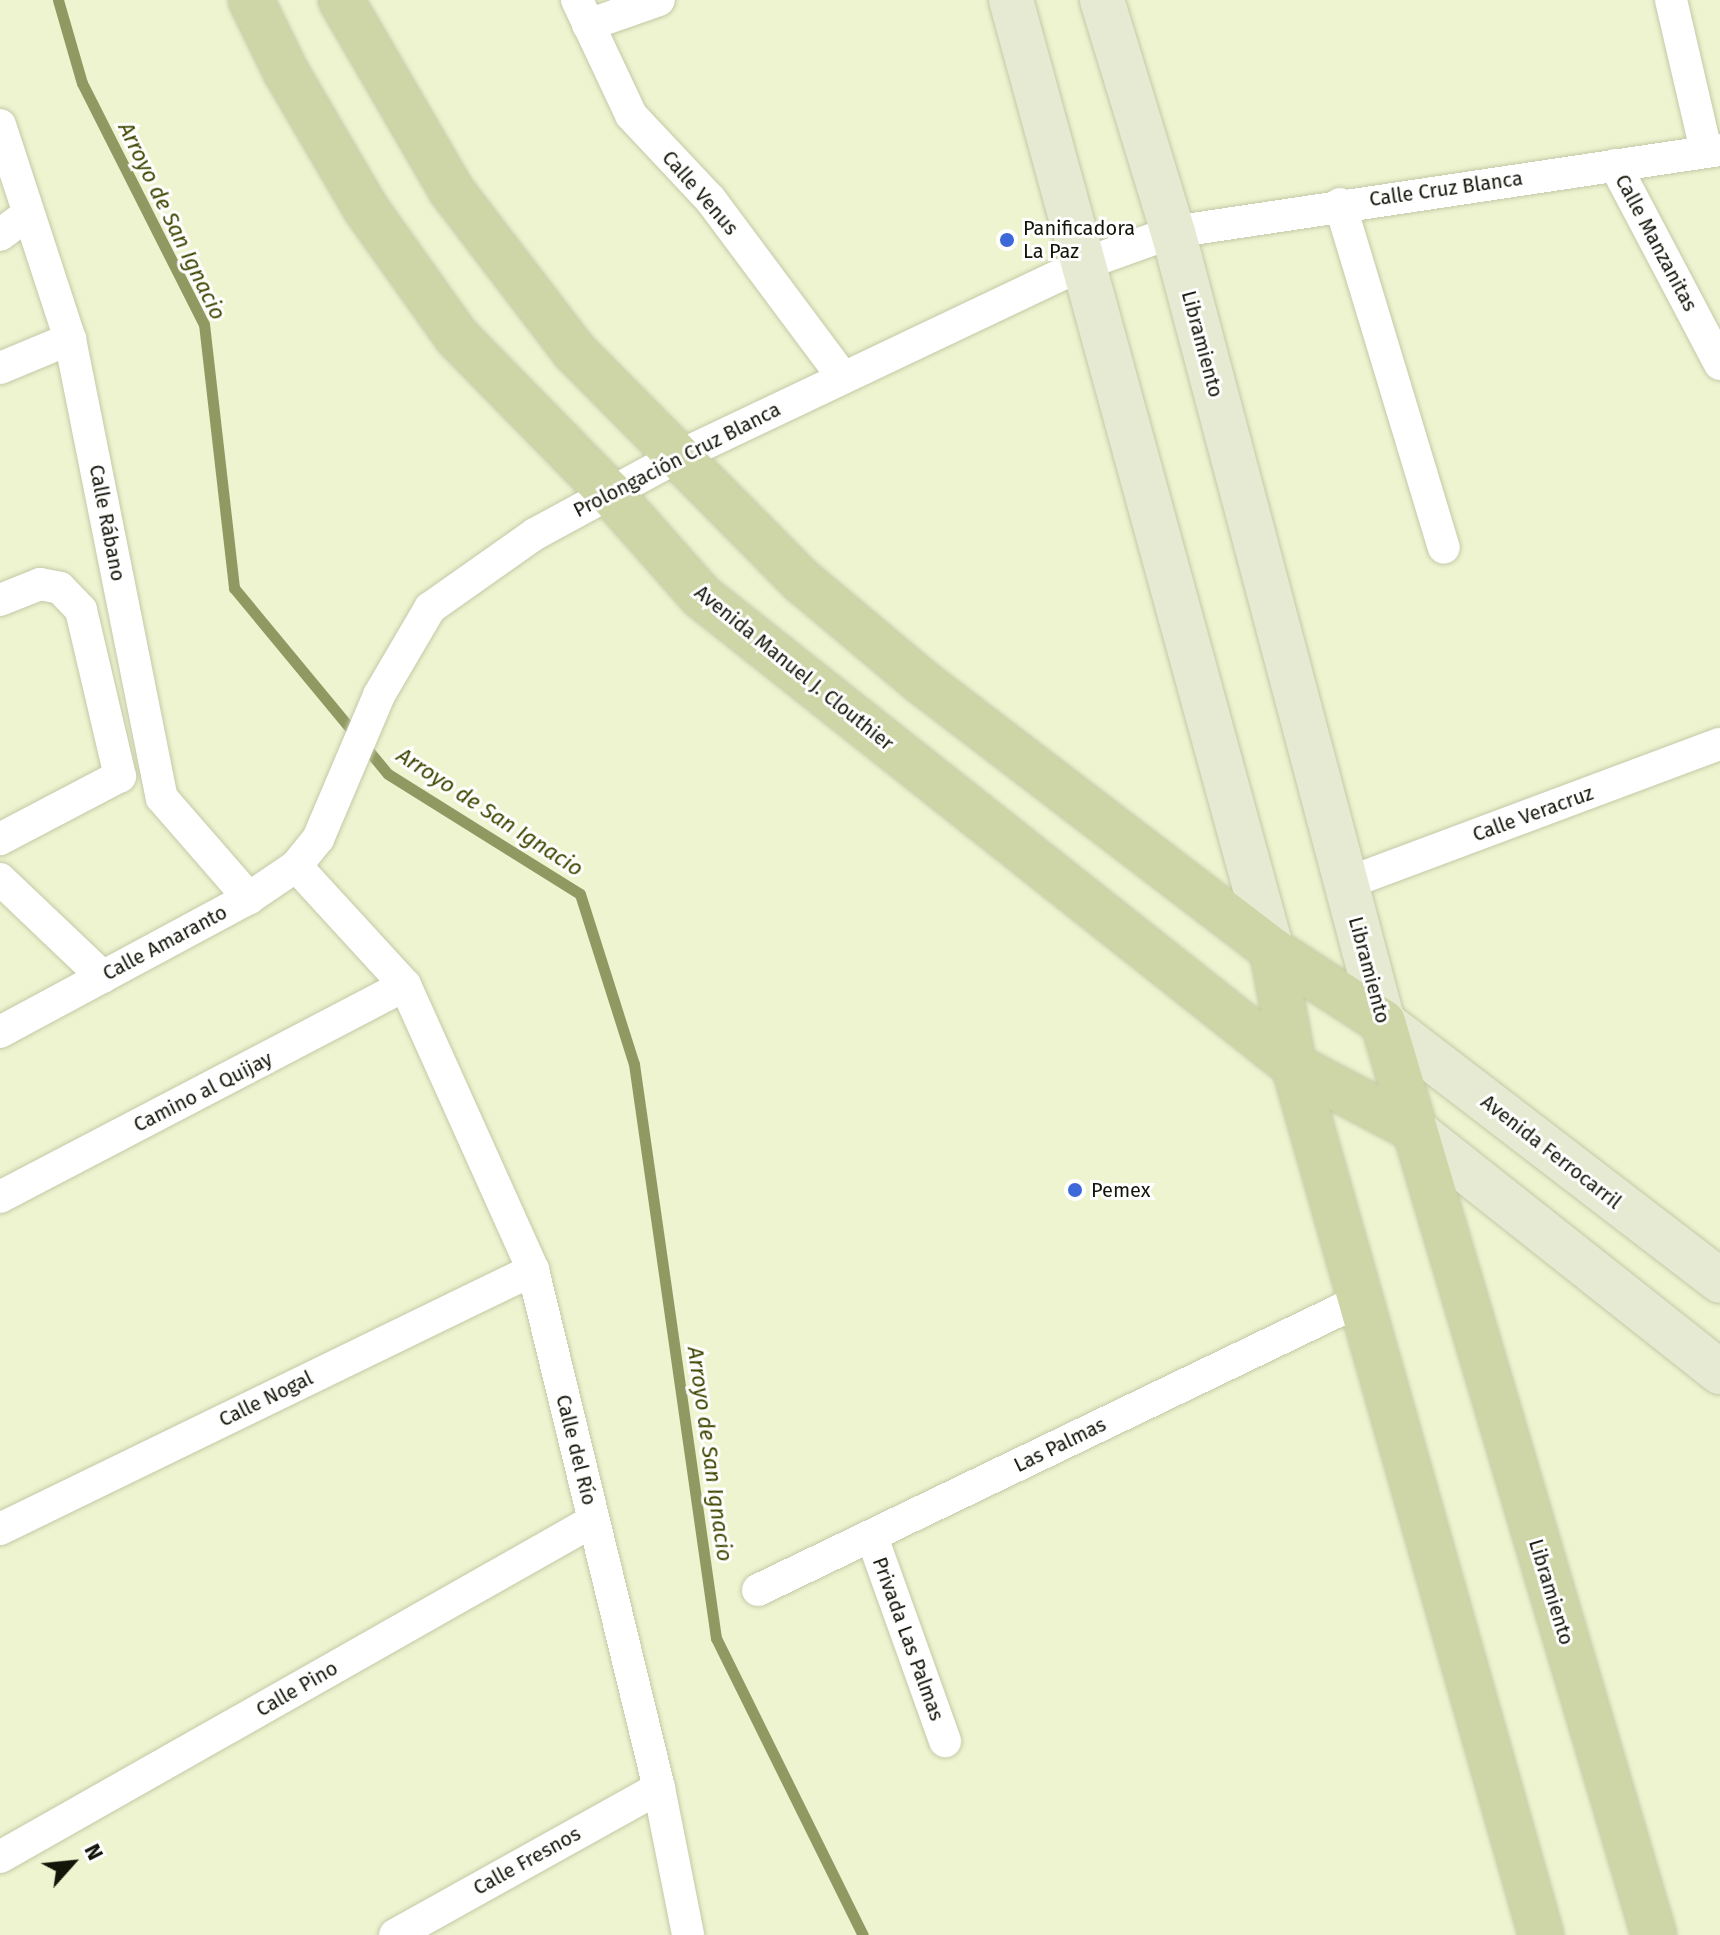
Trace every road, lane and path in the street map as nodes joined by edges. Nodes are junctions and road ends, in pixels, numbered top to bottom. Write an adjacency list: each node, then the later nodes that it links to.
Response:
1 (251, 0): 21 (main road, Avenida Manuel J. Clouthier)
2 (341, 0): 20 (main road)
3 (659, 0): 7 (street)
4 (1011, 0): 15 (main road)
5 (1102, 0): 13 (main road, Libramiento)
6 (1671, 0): 9 (street)
7 (582, 13): 19 (street, Calle Venus)
8 (0, 125): 12 (street, Calle Rábano)
9 (1713, 150): 10 (street, Calle Cruz Blanca)
10 (1615, 165): 11 (street, Calle Cruz Blanca); 17 (street, Calle Manzanitas)
11 (1340, 204): 13 (street, Calle Cruz Blanca); 22 (street)
12 (27, 215): 14 (street); 16 (street, Calle Rábano)
13 (1173, 232): 15 (street, Prolongación Cruz Blanca); 29 (main road, Libramiento)
14 (0, 235)
15 (1084, 264): 19 (street, Prolongación Cruz Blanca); 31 (main road)
16 (70, 339): 18 (street); 30 (street, Calle Rábano)
17 (1720, 364)
18 (0, 368)
19 (842, 376): 20 (street, Prolongación Cruz Blanca)
20 (677, 457): 21 (street, Prolongación Cruz Blanca); 31 (main road)
21 (610, 493): 26 (street, Prolongación Cruz Blanca); 36 (main road, Avenida Manuel J. Clouthier)
22 (1444, 548)
23 (0, 600): 25 (street)
24 (1720, 744): 29 (street, Calle Veracruz)
25 (0, 839)
26 (318, 839): 27 (street, Calle Amaranto)
27 (296, 866): 30 (street, Calle Amaranto); 33 (street, Calle del Río)
28 (0, 879): 32 (street)
29 (1345, 884): 34 (main road, Libramiento)
30 (249, 898): 32 (street, Calle Amaranto)
31 (1272, 950): 34 (main road); 36 (main road)
32 (103, 977): 35 (street, Calle Amaranto)
33 (405, 985): 38 (street, Camino al Quijay); 39 (street, Calle del Río)
34 (1383, 1022): 37 (main road, Libramiento); 40 (main road, Avenida Ferrocarril)
35 (0, 1032)
36 (1294, 1066): 37 (main road, Avenida Manuel J. Clouthier); 41 (main road)
37 (1412, 1128): 42 (main road); 53 (main road, Libramiento)
38 (0, 1197)
39 (533, 1270): 43 (street, Calle del Río); 44 (street, Calle Nogal)
40 (1720, 1281)
41 (1363, 1299): 45 (street, Las Palmas); 52 (main road)
42 (1720, 1372)
43 (593, 1521): 48 (street, Calle del Río); 49 (street, Calle Pino)
44 (0, 1529)
45 (872, 1537): 46 (street, Las Palmas); 47 (street, Privada Las Palmas)
46 (758, 1590)
47 (945, 1741)
48 (659, 1788): 50 (street, Calle Fresnos); 51 (street, Calle del Río)
49 (0, 1857)
50 (395, 1935)
51 (688, 1935)
52 (1541, 1935)
53 (1654, 1935)

